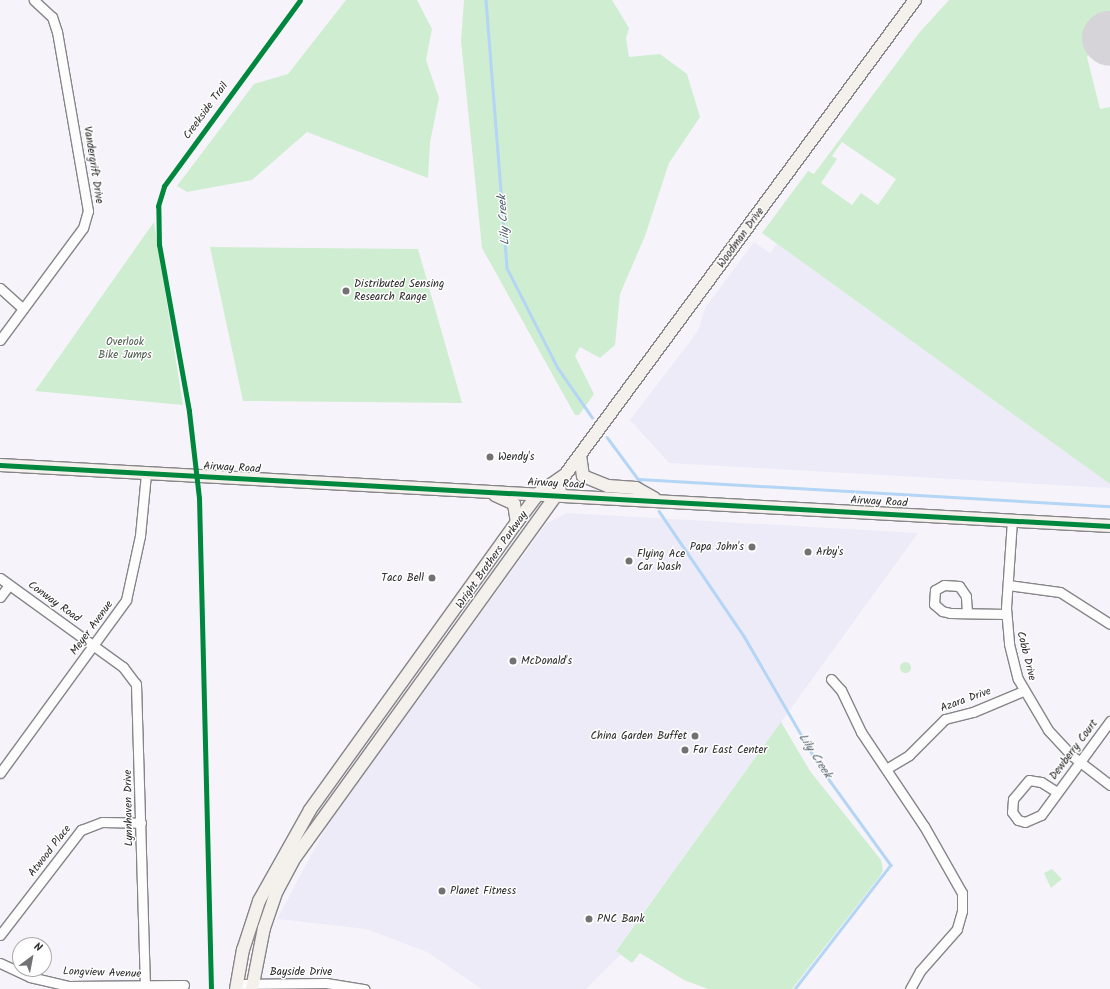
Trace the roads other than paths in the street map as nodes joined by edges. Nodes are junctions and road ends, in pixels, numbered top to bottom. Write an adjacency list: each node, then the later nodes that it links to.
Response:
1 (34, 0): 4 (street, Vandergrift Drive)
2 (915, 0): 6 (main road, Woodman Drive)
3 (0, 288): 4 (street)
4 (23, 309): 5 (street, Vandergrift Drive)
5 (0, 340)
6 (580, 455): 9 (main road, Woodman Drive); 13 (main road)
7 (0, 465): 8 (main road, Airway Road)
8 (146, 474): 10 (main road, Airway Road); 25 (street, Meyer Avenue)
9 (564, 475): 11 (main road, Wright Brothers Parkway); 12 (main road, Wright Brothers Parkway)
10 (483, 490): 11 (main road, Airway Road); 15 (main road)
11 (542, 494): 12 (main road, Airway Road); 15 (main road, Wright Brothers Parkway); 18 (main road)
12 (558, 494): 13 (main road, Airway Road); 18 (main road, Wright Brothers Parkway)
13 (657, 499): 14 (main road, Airway Road)
14 (1012, 520): 16 (main road, Airway Road); 20 (street, Cobb Drive)
15 (518, 522): 38 (main road, Wright Brothers Parkway)
16 (1110, 526)
17 (0, 578): 19 (street, Conway Road)
18 (493, 580): 39 (main road, Wright Brothers Parkway)
19 (9, 585): 21 (street); 25 (street, Conway Road)
20 (1008, 585): 23 (street, Cobb Drive); 24 (street)
21 (0, 597)
22 (967, 612): 23 (street)
23 (1006, 614): 27 (street, Cobb Drive)
24 (1110, 624)
25 (94, 646): 31 (street, Meyer Avenue); 34 (street, Lynnhaven Drive)
26 (831, 680): 30 (street)
27 (1023, 691): 29 (street, Cobb Drive); 30 (street, Azara Drive)
28 (1110, 721): 29 (street, Dewberry Court)
29 (1079, 761): 32 (street, Cobb Drive); 33 (street, Dewberry Court)
30 (886, 769): 43 (street)
31 (0, 773)
32 (1110, 785)
33 (1057, 792): 33 (street, Dewberry Court)
34 (141, 822): 35 (street, Atwood Place); 41 (street, Lynnhaven Drive)
35 (0, 935)
36 (0, 963): 41 (street, Longview Avenue)
37 (184, 985): 41 (street, Longview Avenue)
38 (236, 986): 39 (street, Bayside Drive)
39 (253, 986): 40 (street, Bayside Drive)
40 (316, 986): 42 (street, Bayside Drive)
41 (145, 988)
42 (365, 989)
43 (910, 989)

